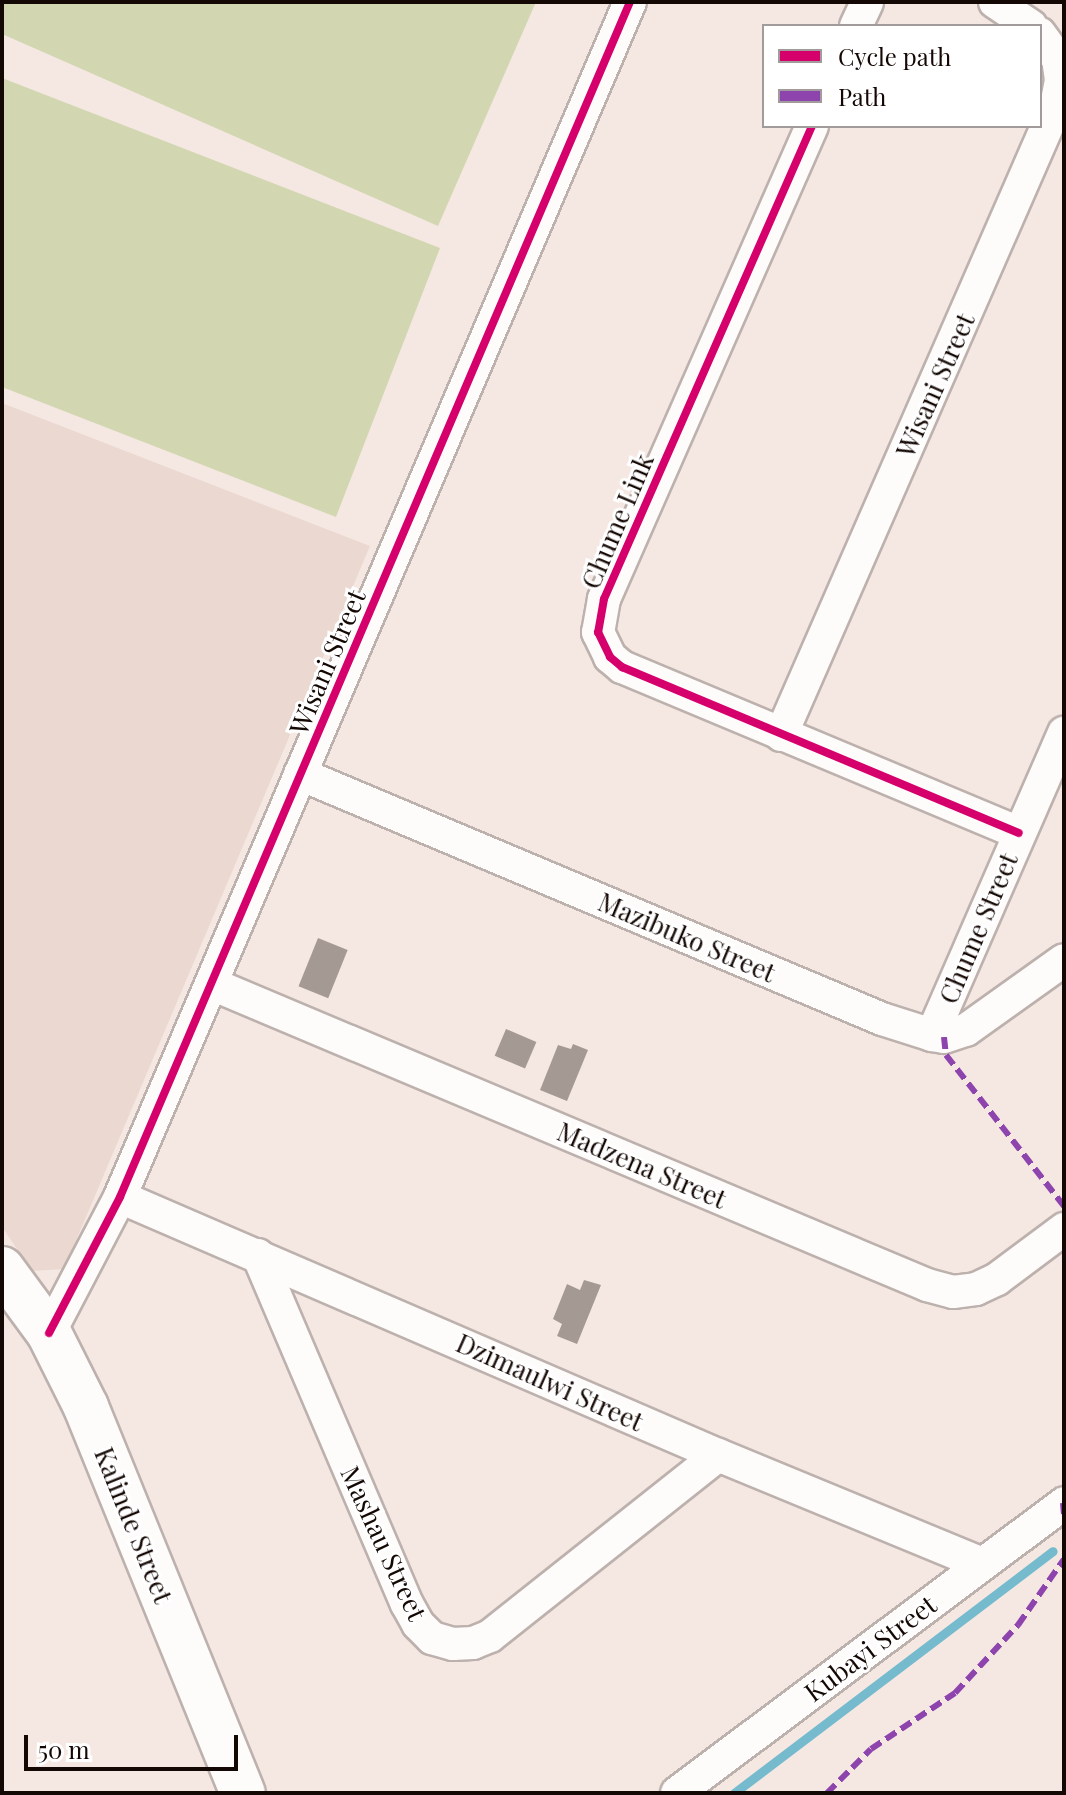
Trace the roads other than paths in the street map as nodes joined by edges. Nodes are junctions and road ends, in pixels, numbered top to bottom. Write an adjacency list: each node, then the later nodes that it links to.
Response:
1 (630, 2): 10 (street, Wisani Street)
2 (867, 2): 4 (street)
3 (995, 2): 5 (street)
4 (857, 24)
5 (1028, 24)
6 (1042, 37): 8 (street, Wisani Street)
7 (811, 128): 8 (street, Chume Link)
8 (781, 735): 11 (street, Chume Link)
9 (1062, 742): 11 (street, Chume Street)
10 (300, 774): 13 (street, Wisani Street); 14 (street, Mazibuko Street)
11 (1019, 833): 14 (street, Chume Street)
12 (1064, 960): 14 (street, Mazibuko Street)
13 (212, 984): 15 (street, Wisani Street); 16 (street, Madzena Street)
14 (932, 1035)
15 (120, 1197): 17 (street, Dzimaulwi Street); 19 (street, Wisani Street)
16 (1064, 1229)
17 (258, 1255): 20 (street, Dzimaulwi Street); 20 (street, Mashau Street)
18 (2, 1269): 19 (street, Kalinde Street)
19 (49, 1333): 23 (street, Kalinde Street)
20 (718, 1455): 22 (street, Dzimaulwi Street)
21 (1064, 1503): 22 (street, Kubayi Street)
22 (982, 1564): 24 (street, Kubayi Street)
23 (243, 1793)
24 (677, 1793)

